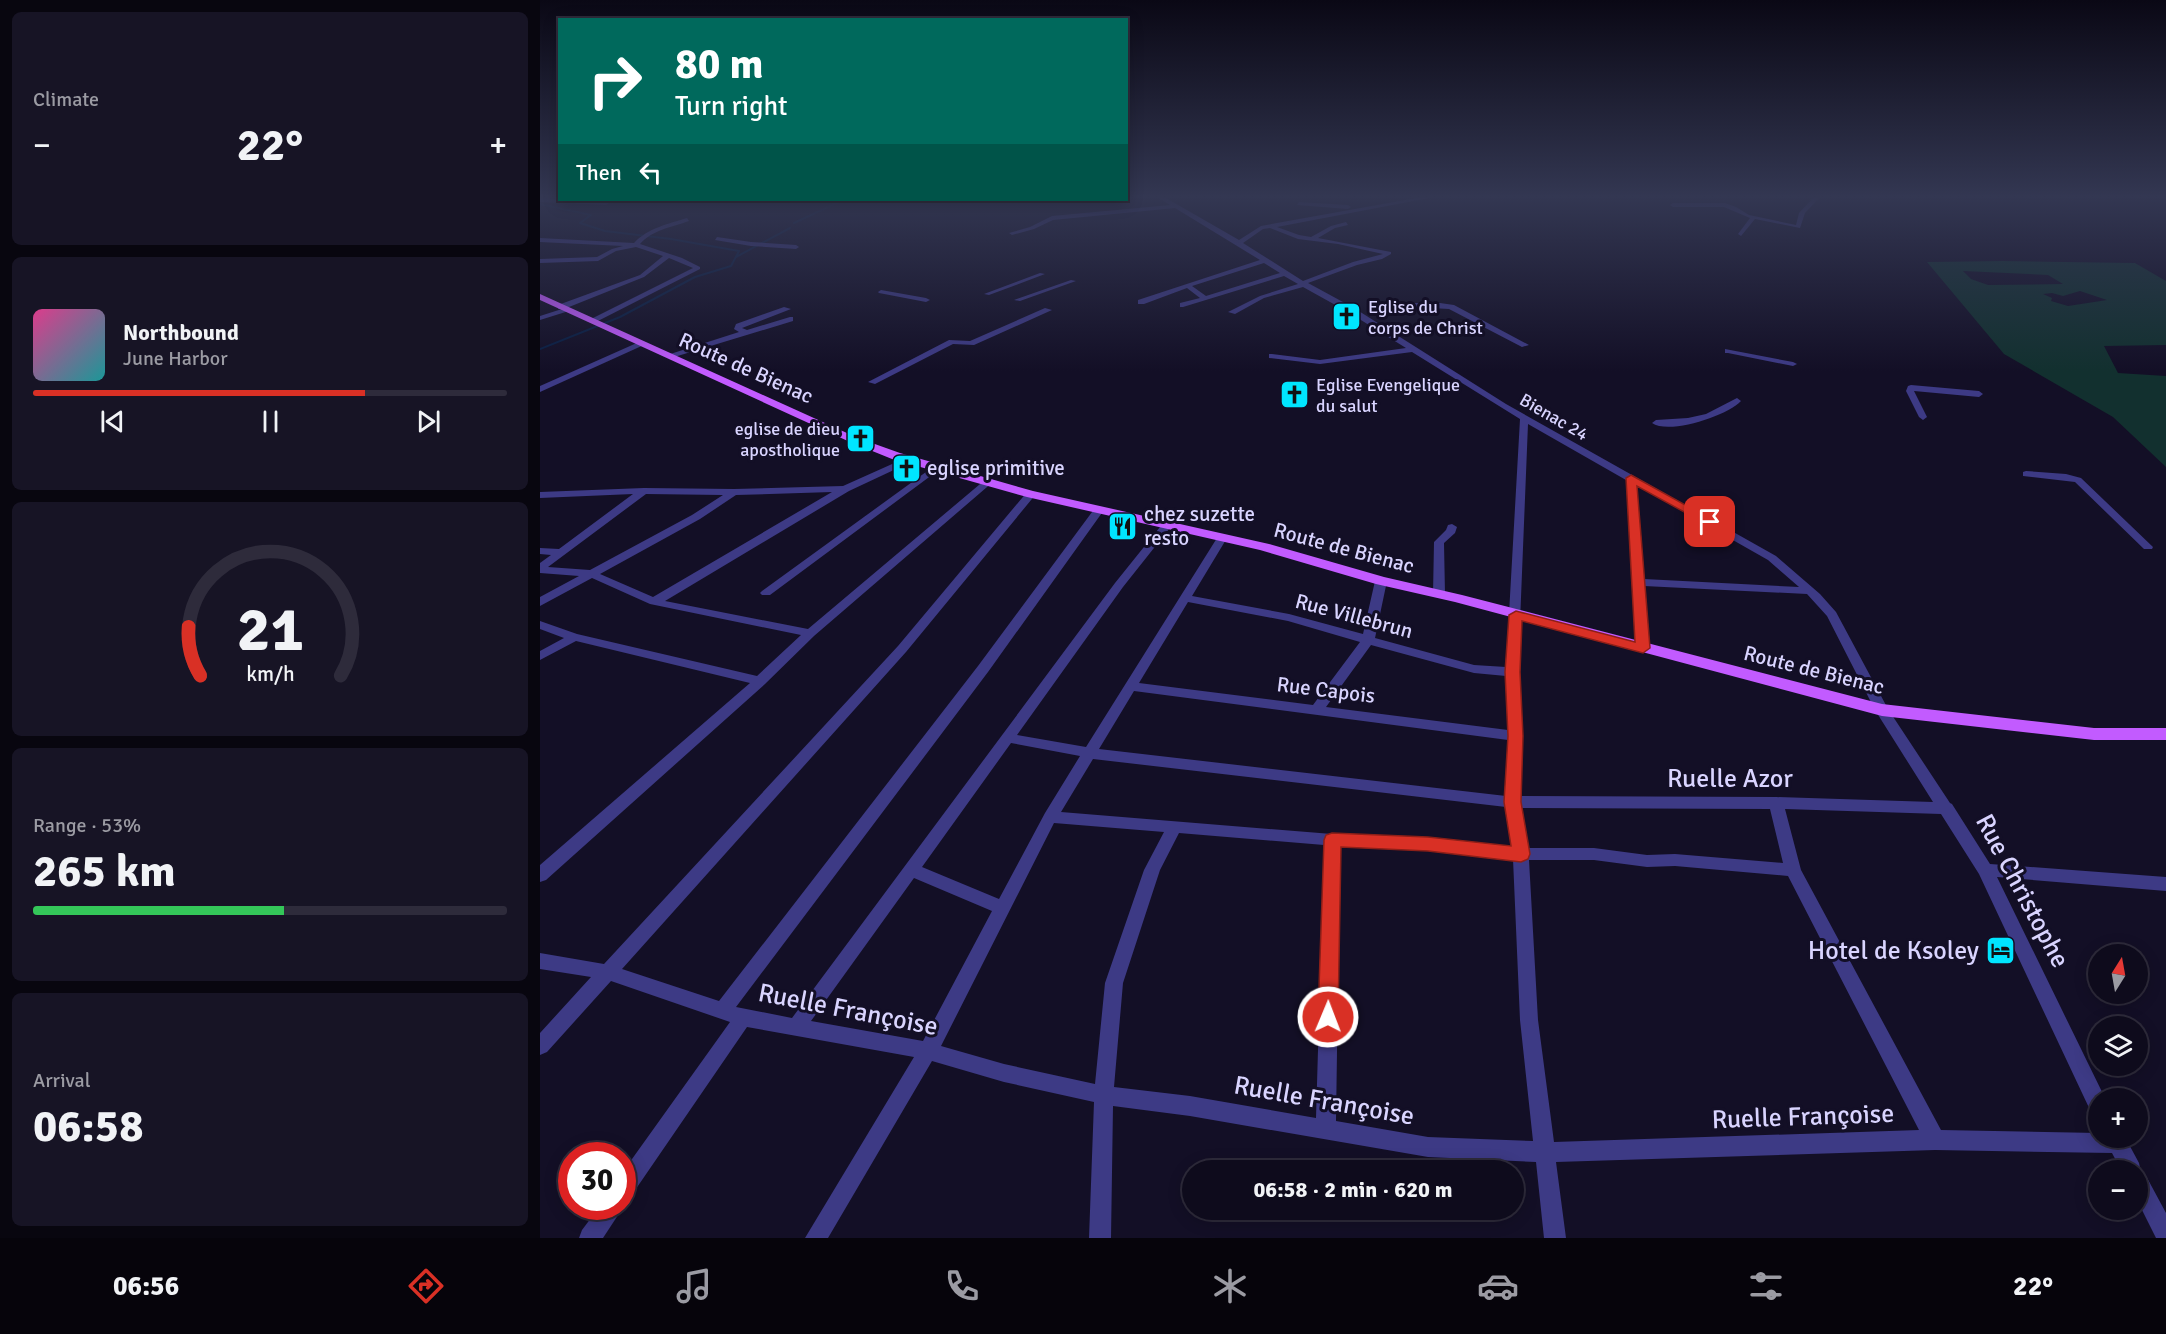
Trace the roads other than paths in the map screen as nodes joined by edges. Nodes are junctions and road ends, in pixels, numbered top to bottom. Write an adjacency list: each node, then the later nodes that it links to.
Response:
1 (604, 256): 5 (street)
2 (667, 256): 21 (street); 27 (street)
3 (1256, 256): 6 (street, Bienac 24)
4 (1384, 256): 10 (street)
5 (540, 261)
6 (1263, 261): 8 (street, Bienac 24); 11 (street)
7 (1042, 274): 13 (street)
8 (1285, 274): 10 (street, Bienac 24); 15 (street)
9 (1073, 281): 17 (street)
10 (1304, 284): 24 (street); 31 (street, Bienac 24)
11 (1186, 286): 15 (street); 18 (street)
12 (881, 292): 16 (street)
13 (987, 294)
14 (540, 297): 21 (main road, Route de Bienac)
15 (1205, 298): 19 (street)
16 (926, 300)
17 (1018, 300)
18 (1141, 302)
19 (1183, 305)
20 (1414, 305): 30 (street)
21 (564, 309): 25 (street); 27 (main road, Route de Bienac)
22 (787, 309): 28 (street)
23 (1048, 310): 36 (street)
24 (1232, 312)
25 (540, 318)
26 (790, 319): 28 (street)
27 (597, 324): 29 (main road, Route de Bienac)
28 (746, 332): 33 (street)
29 (642, 344): 33 (main road, Route de Bienac); 37 (street)
30 (1525, 345)
31 (1412, 350): 34 (street); 41 (street, Bienac 24)
32 (1728, 351): 35 (street)
33 (668, 356): 43 (main road, Route de Bienac)
34 (1272, 356)
35 (1792, 364)
36 (872, 382)
37 (540, 389)
38 (1979, 394): 40 (street)
39 (1737, 401): 42 (street)
40 (1923, 417)
41 (1524, 419): 46 (street, Bienac 24); 70 (street)
42 (1656, 423)
43 (910, 459): 44 (main road, Route de Bienac); 48 (street)
44 (938, 467): 47 (main road, Route de Bienac); 65 (street)
45 (2026, 474): 57 (street)
46 (1631, 478): 63 (street); 64 (street, Bienac 24)
47 (989, 481): 51 (main road, Route de Bienac); 72 (street)
48 (845, 489): 50 (street); 69 (street)
49 (644, 491): 50 (street); 52 (street); 59 (street)
50 (734, 492): 61 (street)
51 (1031, 494): 53 (main road, Route de Bienac); 100 (street)
52 (540, 495)
53 (1099, 510): 54 (main road, Route de Bienac); 101 (street)
54 (1168, 524): 56 (main road, Route de Bienac); 84 (street)
55 (1452, 527): 66 (street)
56 (1222, 538): 62 (main road, Route de Bienac); 67 (street)
57 (2148, 547)
58 (540, 551): 59 (street)
59 (561, 552): 60 (street)
60 (540, 569): 61 (street)
61 (592, 574): 68 (street); 69 (street)
62 (1381, 581): 66 (main road, Route de Bienac); 74 (street)
63 (1638, 582): 64 (street); 75 (street)
64 (1810, 591): 81 (street, Bienac 24)
65 (766, 592)
66 (1439, 594): 70 (main road, Route de Bienac)
67 (1185, 598): 74 (street, Rue Villebrun); 79 (street)
68 (540, 602)
69 (654, 602): 72 (street)
70 (1516, 615): 75 (main road, Route de Bienac); 77 (street)
71 (540, 625): 73 (street)
72 (810, 633): 78 (street)
73 (574, 637): 76 (street); 78 (street)
74 (1368, 640): 77 (street, Rue Villebrun); 80 (street)
75 (1643, 648): 81 (main road, Route de Bienac)
76 (540, 656)
77 (1512, 672): 83 (street)
78 (760, 681): 96 (street)
79 (1130, 686): 80 (street, Rue Capois); 85 (street)
80 (1317, 710): 83 (street, Rue Capois)
81 (1882, 710): 82 (main road, Route de Bienac); 88 (street, Rue Christophe)
82 (2166, 734)
83 (1515, 736): 86 (street)
84 (1009, 738): 85 (street, Ruelle Azor); 93 (street)
85 (1089, 753): 86 (street, Ruelle Azor); 89 (street)
86 (1513, 802): 87 (street, Ruelle Azor); 92 (street)
87 (1776, 802): 88 (street, Ruelle Azor); 94 (street)
88 (1947, 808): 95 (street, Rue Christophe)
89 (1050, 817): 90 (street); 98 (street)
90 (1175, 827): 91 (street); 107 (street)
91 (1332, 840): 92 (street); 108 (street)
92 (1521, 854): 94 (street); 111 (street)
93 (910, 870): 98 (street); 103 (street)
94 (1793, 870): 109 (street)
95 (1985, 870): 97 (street); 106 (street, Rue Christophe)
96 (540, 875)
97 (2166, 884)
98 (1002, 908): 105 (street)
99 (540, 961): 100 (street, Ruelle Françoise)
100 (608, 972): 101 (street, Ruelle Françoise); 104 (street)
101 (722, 1011): 102 (street, Ruelle Françoise)
102 (743, 1018): 103 (street, Ruelle Françoise); 112 (street)
103 (796, 1027): 105 (street, Ruelle Françoise)
104 (540, 1046)
105 (928, 1050): 107 (street, Ruelle Françoise); 117 (street)
106 (2090, 1088)
107 (1104, 1095): 108 (street, Ruelle Françoise); 118 (street)
108 (1326, 1128): 111 (street, Ruelle Françoise)
109 (1935, 1140): 110 (street, Ruelle Françoise); 111 (street, Ruelle Françoise)
110 (2088, 1140)
111 (1544, 1152): 119 (street)
112 (636, 1172)
113 (2148, 1200): 115 (street)
114 (603, 1220): 116 (street)
115 (2166, 1235)
116 (590, 1238)
117 (816, 1238)
118 (1100, 1238)
119 (1555, 1238)

